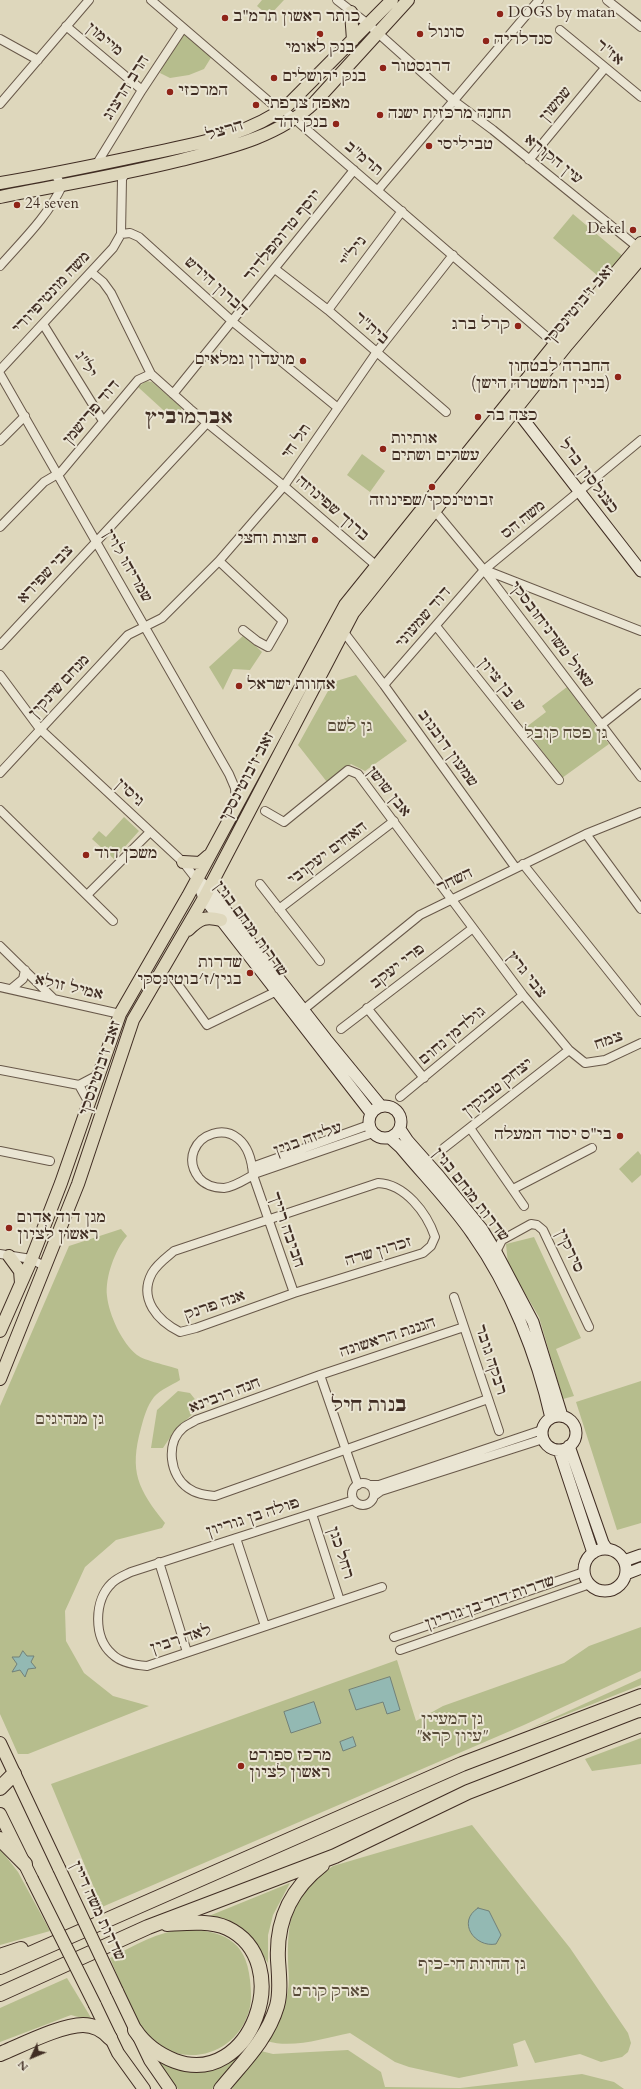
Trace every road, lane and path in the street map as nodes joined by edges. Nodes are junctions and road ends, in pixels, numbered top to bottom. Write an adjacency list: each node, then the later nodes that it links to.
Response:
1 (89, 0): 10 (street)
2 (151, 0): 12 (street, תרמ"ב)
3 (337, 0): 8 (street, עין הקורא)
4 (392, 0): 9 (main road, הרצל)
5 (408, 0): 14 (main road, הרצל)
6 (539, 0): 21 (street)
7 (607, 0): 11 (street)
8 (351, 12): 9 (street, עין הקורא); 16 (main road)
9 (369, 25): 14 (street, עין הקורא); 16 (main road, הרצל)
10 (66, 26): 17 (street); 19 (street, מיימון)
11 (641, 27)
12 (183, 28): 19 (street, הרב הרצוג); 23 (street, תרמ"ב)
13 (560, 30): 18 (street, אז"ר)
14 (379, 34): 21 (street, עין הקורא); 24 (main road, הרצל)
15 (0, 39): 17 (street)
16 (353, 40): 23 (main road, הרצל)
17 (38, 60): 22 (street)
18 (605, 68): 20 (street, אז"ר); 25 (street, שמשון)
19 (142, 90): 26 (street, הרב הרצוג)
20 (641, 97)
21 (454, 101): 25 (street, עין הקורא); 32 (street)
22 (0, 104)
23 (284, 109): 24 (street, תרמ"ב); 26 (main road, הרצל)
24 (295, 120): 27 (street, תרמ"ב); 29 (main road, הרצל)
25 (529, 160): 36 (street, עין הקורא)
26 (96, 165): 28 (main road, הרצל)
27 (354, 170): 32 (street, תרמ"ב); 39 (street, יוסף טרומפלדור)
28 (55, 174): 30 (main road, הרצל); 31 (street)
29 (125, 174): 31 (main road, הרצל); 35 (street)
30 (0, 183)
31 (56, 187): 33 (main road, הרצל); 38 (street)
32 (378, 190): 34 (street, תרמ"ב)
33 (0, 197)
34 (402, 211): 37 (street, תרמ"ב); 41 (street, ניל"י)
35 (121, 234): 40 (street, משה מונטיפיורי); 42 (street, הברון הירש)
36 (640, 249): 44 (main road, זאב ז'בוטינסקי); 50 (main road, זאב ז'בוטינסקי)
37 (453, 255): 44 (street, תרמ"ב); 45 (street, תל חי)
38 (0, 266)
39 (275, 269): 41 (street, בית"ר); 42 (street, יוסף טרומפלדור)
40 (91, 272): 43 (street, משה מונטיפיורי); 48 (street, ברוך שפינוזה)
41 (328, 310): 45 (street, בית"ר)
42 (233, 322): 49 (street, יוסף טרומפלדור); 51 (street, הברון הירש)
43 (43, 324): 46 (street, משה מונטיפיורי); 54 (street, יל"ג)
44 (555, 344): 50 (main road, זאב ז'בוטינסקי)
45 (376, 353): 51 (street, תל חי); 52 (street, בית"ר)
46 (0, 370)
47 (0, 374): 53 (street, שמריהו לוין)
48 (151, 374): 49 (street, ברוך שפינוזה); 54 (street, דוד פרישמן)
49 (173, 394): 55 (street, ברוך שפינוזה)
50 (513, 405): 60 (street, כצנלסון ברל); 61 (main road, זאב ז'בוטינסקי); 65 (main road, זאב ז'בוטינסקי)
51 (338, 408): 59 (street, תל חי)
52 (446, 412)
53 (25, 416): 57 (street); 58 (street, שמריהו לוין)
54 (103, 421): 58 (street, דוד פרישמן)
55 (207, 423): 59 (street, ברוך שפינוזה); 63 (street, צבי שפירא)
56 (641, 440): 60 (street, משה הס)
57 (0, 441)
58 (58, 474): 62 (street, דוד פרישמן); 63 (street, שמריהו לוין)
59 (284, 486): 64 (street, תל חי); 65 (street, ברוך שפינוזה)
60 (580, 492): 66 (street, משה הס); 67 (street, כצנלסון ברל)
61 (435, 511): 65 (main road, זאב ז'בוטינסקי); 66 (street, שאול טשרניחובסקי)
62 (0, 527)
63 (97, 541): 68 (street, שמריהו לוין); 73 (street, צבי שפירא)
64 (219, 561): 68 (street, תל חי); 70 (street)
65 (381, 569): 71 (main road, זאב ז'בוטינסקי); 86 (main road, זאב ז'בוטינסקי)
66 (484, 570): 69 (street, דוד שמעוני); 72 (street); 79 (street, שאול טשרניחובסקי)
67 (641, 571)
68 (146, 626): 80 (street, מנחם שינקין); 82 (street, שמריהו לוין)
69 (436, 626): 77 (street, דוד שמעוני); 84 (street, ש. בן ציון)
70 (243, 630)
71 (343, 631): 74 (street, שמעון דובנוב); 75 (main road, זאב ז'בוטינסקי)
72 (641, 631)
73 (0, 645)
74 (355, 650): 75 (street); 77 (street, שמעון דובנוב)
75 (331, 652): 85 (main road, זאב ז'בוטינסקי)
76 (0, 675): 80 (street, גיסין)
77 (384, 685): 96 (street, שמעון דובנוב)
78 (641, 693): 79 (street)
79 (601, 725): 83 (street, שאול טשרניחובסקי)
80 (40, 729): 81 (street, מנחם שינקין); 92 (street, גיסין)
81 (0, 773)
82 (229, 774): 86 (street, שמריהו לוין); 87 (street, שמריהו לוין)
83 (641, 777)
84 (559, 780)
85 (262, 785): 86 (street); 99 (main road, זאב ז'בוטינסקי)
86 (246, 786): 87 (main road, זאב ז'בוטינסקי)
87 (236, 804): 94 (main road, זאב ז'בוטינסקי)
88 (0, 810): 100 (street)
89 (265, 811): 91 (street, אבן שושן)
90 (641, 812): 93 (street, השחר)
91 (394, 822): 101 (street, אבן שושן); 102 (street, האחים יעקובי)
92 (150, 832): 95 (street, גיסין); 100 (street)
93 (586, 834): 96 (street, השחר); 103 (street)
94 (210, 854): 95 (main road); 97 (main road, זאב ז'בוטינסקי)
95 (183, 862): 97 (street, גיסין)
96 (519, 866): 101 (street, השחר); 119 (street, שמעון דובנוב)
97 (197, 880): 99 (street, שדרות מנחם בגין); 120 (main road, זאב ז'בוטינסקי)
98 (260, 884): 102 (street)
99 (206, 893): 104 (street, שדרות מנחם בגין); 107 (main road, זאב ז'בוטינסקי); 118 (street, שדרות מנחם בגין)
100 (87, 895): 105 (street)
101 (451, 898): 106 (street, צבי גרץ); 118 (street, השחר)
102 (279, 908): 109 (street)
103 (641, 909)
104 (221, 920): 107 (main road); 114 (street, שדרות מנחם בגין)
105 (114, 921)
106 (473, 928): 115 (street, צבי גרץ); 117 (street, פרי יעקב)
107 (180, 940): 152 (main road, זאב ז'בוטינסקי)
108 (0, 946): 110 (street)
109 (320, 961)
110 (25, 970): 113 (street, אמיל זולא); 116 (street)
111 (174, 979): 114 (street)
112 (0, 987): 113 (street, אמיל זולא)
113 (11, 989): 116 (street, אמיל זולא)
114 (277, 991): 132 (street, שדרות מנחם בגין)
115 (523, 995): 123 (street, צבי גרץ); 127 (street, גולדמן נחום)
116 (54, 998): 120 (street, אמיל זולא)
117 (367, 1008): 121 (street, פרי יעקב); 127 (street)
118 (303, 1010): 131 (street, שדרות מנחם בגין)
119 (641, 1012)
120 (120, 1014): 126 (main road, זאב ז'בוטינסקי)
121 (341, 1029)
122 (641, 1043): 124 (street, צמח)
123 (569, 1050): 124 (street, צבי גרץ); 133 (street, יצחק טבנקין)
124 (585, 1063)
125 (0, 1070): 128 (street)
126 (98, 1075): 128 (street); 130 (main road, זאב ז'בוטינסקי)
127 (424, 1078): 129 (street, גולדמן נחום)
128 (79, 1085): 130 (street)
129 (400, 1097)
130 (88, 1103): 151 (main road, זאב ז'בוטינסקי)
131 (381, 1106): 132 (street); 136 (street)
132 (371, 1113): 135 (street)
133 (479, 1122): 134 (street, יצחק טבנקין); 138 (street)
134 (470, 1128): 138 (street); 139 (street, יצחק טבנקין)
135 (371, 1129): 137 (street); 143 (street, עליזה בגין)
136 (400, 1129): 137 (street); 147 (street, שדרות מנחם בגין)
137 (390, 1138): 163 (street, שדרות מנחם בגין)
138 (477, 1139): 144 (street)
139 (444, 1148)
140 (592, 1148): 144 (street)
141 (0, 1151): 142 (street)
142 (50, 1161)
143 (252, 1171): 143 (street, עליזה בגין); 146 (street, חביבה רייך)
144 (513, 1189): 145 (street)
145 (524, 1206)
146 (268, 1220): 154 (street, חביבה רייך); 154 (street, אנה פרנק); 154 (street, זכרון שרה)
147 (488, 1239): 148 (street); 149 (street, שדרות מנחם בגין)
148 (502, 1240): 149 (street); 157 (street, סירקין)
149 (496, 1252): 162 (street, שדרות מנחם בגין)
150 (5, 1255): 151 (street); 153 (main road)
151 (31, 1261): 152 (street); 153 (main road, זאב ז'בוטינסקי)
152 (46, 1267): 160 (main road, זאב ז'בוטינסקי)
153 (21, 1283): 158 (main road, זאב ז'בוטינסקי)
154 (294, 1293)
155 (454, 1297): 156 (street, רבקה גובר)
156 (464, 1327): 159 (street, הגננת הראשונה); 161 (street, רבקה גובר)
157 (589, 1327)
158 (0, 1331)
159 (320, 1375): 167 (street); 167 (street, חנה רובינא)
160 (0, 1379)
161 (488, 1399): 164 (street, רבקה גובר); 167 (street, חנה רובינא)
162 (562, 1416): 163 (street); 166 (street)
163 (551, 1418): 165 (street)
164 (499, 1431)
165 (542, 1434): 166 (street); 169 (street); 170 (street)
166 (564, 1448): 174 (street); 175 (street)
167 (346, 1449): 168 (street)
168 (358, 1485): 169 (street); 171 (street)
169 (369, 1485): 170 (street)
170 (374, 1496): 171 (street)
171 (354, 1500): 172 (street, פולה בן גוריון)
172 (312, 1514): 173 (street, פולה בן גוריון); 184 (street, רחל כגן)
173 (236, 1538): 177 (street, פולה בן גוריון); 185 (street)
174 (607, 1549): 175 (street); 178 (street)
175 (593, 1553): 180 (street)
176 (641, 1555): 178 (street)
177 (159, 1562): 188 (street); 188 (street, לאה רבין)
178 (624, 1562): 181 (street)
179 (641, 1568): 181 (street)
180 (584, 1572): 182 (street); 186 (street, שדרות דוד בן גוריון)
181 (626, 1574): 182 (street)
182 (590, 1584): 187 (street, שדרות דוד בן גוריון)
183 (382, 1586): 184 (street, לאה רבין)
184 (340, 1601): 185 (street, לאה רבין)
185 (265, 1626): 188 (street, לאה רבין)
186 (394, 1637)
187 (400, 1650)
188 (187, 1652)
189 (641, 1696): 199 (highway)
190 (641, 1725): 197 (highway)
191 (0, 1743): 193 (main road, שדרות משה דיין)
192 (0, 1774): 193 (highway)
193 (14, 1774): 194 (highway); 204 (main road, שדרות משה דיין, bridge)
194 (0, 1788)
195 (0, 1814): 198 (main road)
196 (0, 1839): 198 (highway)
197 (335, 1856): 200 (highway); 207 (highway)
198 (25, 1864): 205 (main road, bridge)
199 (105, 1920): 201 (highway); 202 (highway)
200 (148, 1927): 203 (highway); 204 (highway)
201 (0, 1956)
202 (0, 1967)
203 (0, 1994)
204 (135, 2030): 209 (main road, שדרות משה דיין)
205 (110, 2038): 206 (highway); 208 (main road)
206 (0, 2054)
207 (228, 2083): 210 (highway)
208 (144, 2089)
209 (170, 2089)
210 (221, 2089)

